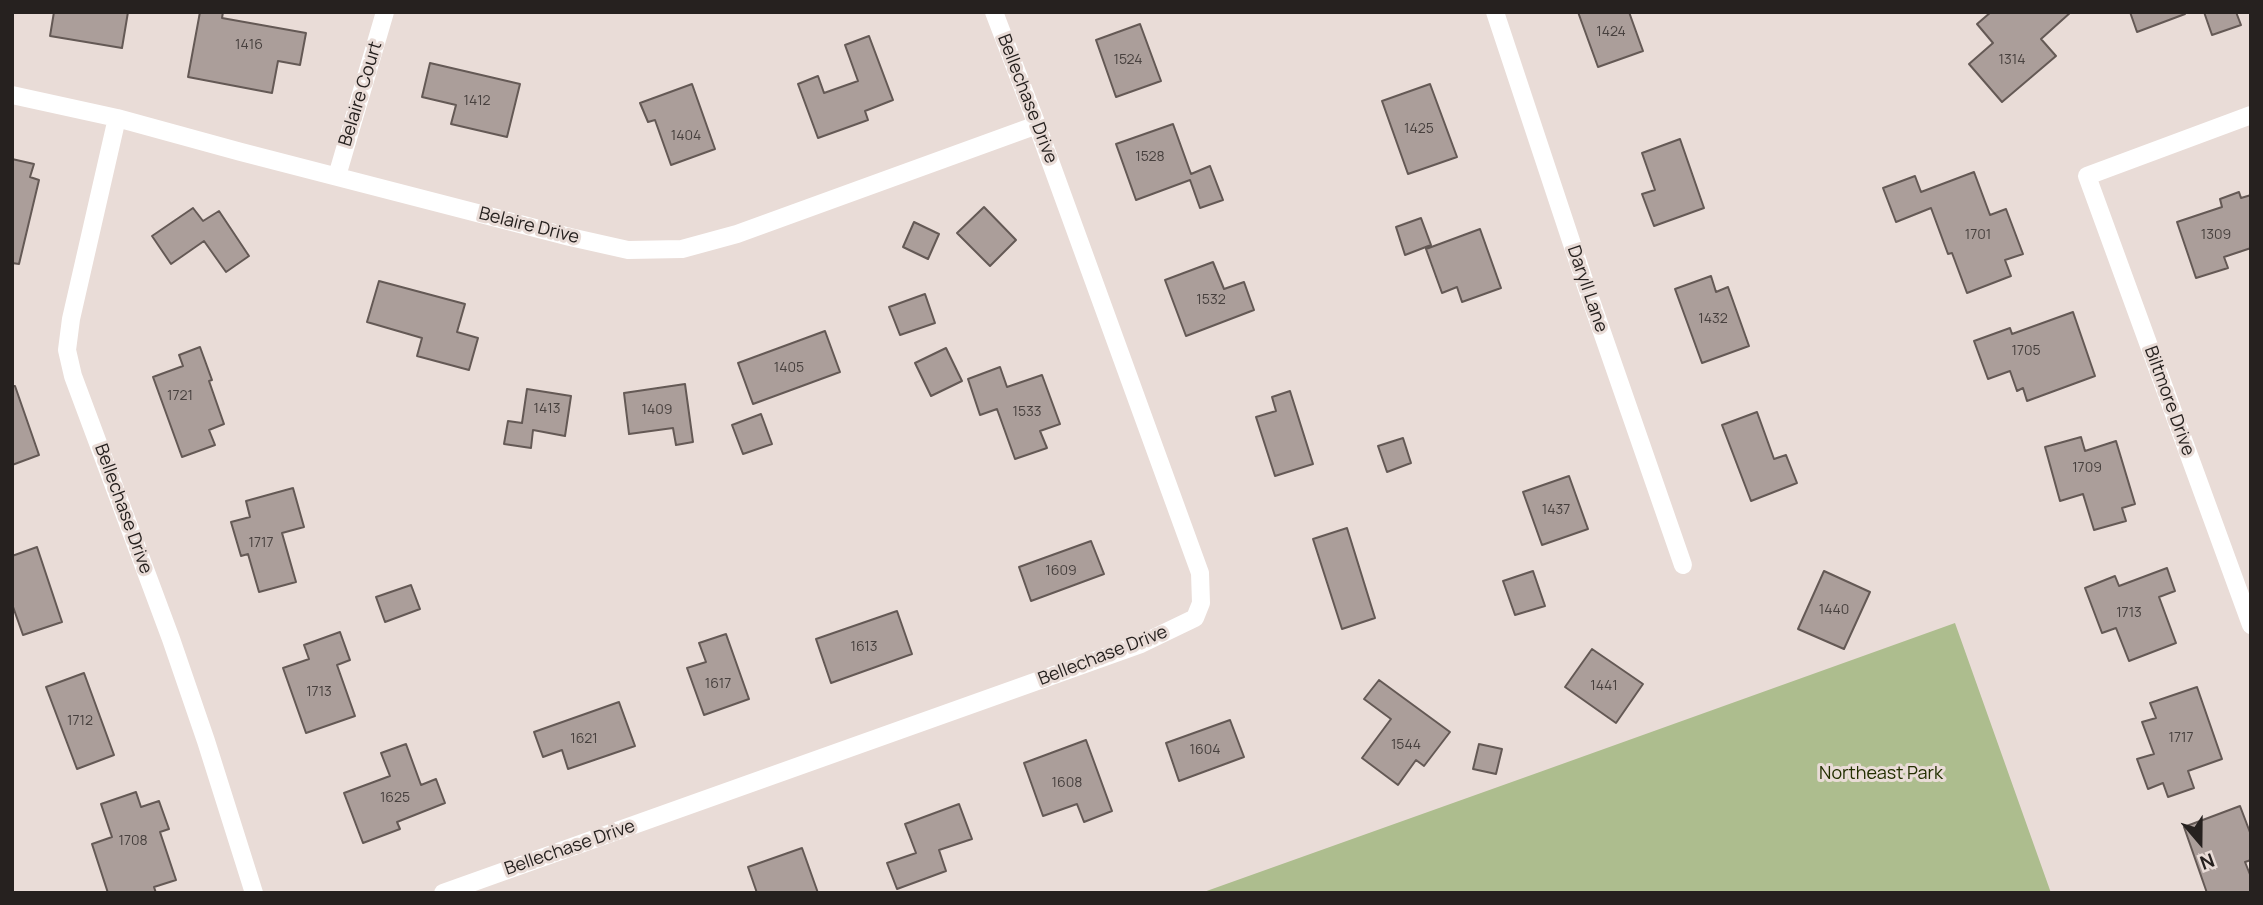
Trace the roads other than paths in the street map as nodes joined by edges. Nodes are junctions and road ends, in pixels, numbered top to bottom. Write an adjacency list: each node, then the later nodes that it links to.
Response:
1 (385, 12): 8 (street, Belaire Court)
2 (994, 12): 7 (street, Bellechase Drive)
3 (1495, 12): 9 (street, Daryll Lane)
4 (12, 94): 6 (street, Belaire Drive)
5 (2251, 115): 10 (street, Biltmore Drive)
6 (117, 118): 8 (street, Belaire Drive); 11 (street, Bellechase Drive)
7 (1037, 125): 8 (street, Belaire Drive); 12 (street, Bellechase Drive)
8 (337, 176)
9 (1683, 565)
10 (2251, 625)
11 (254, 893)
12 (443, 893)

